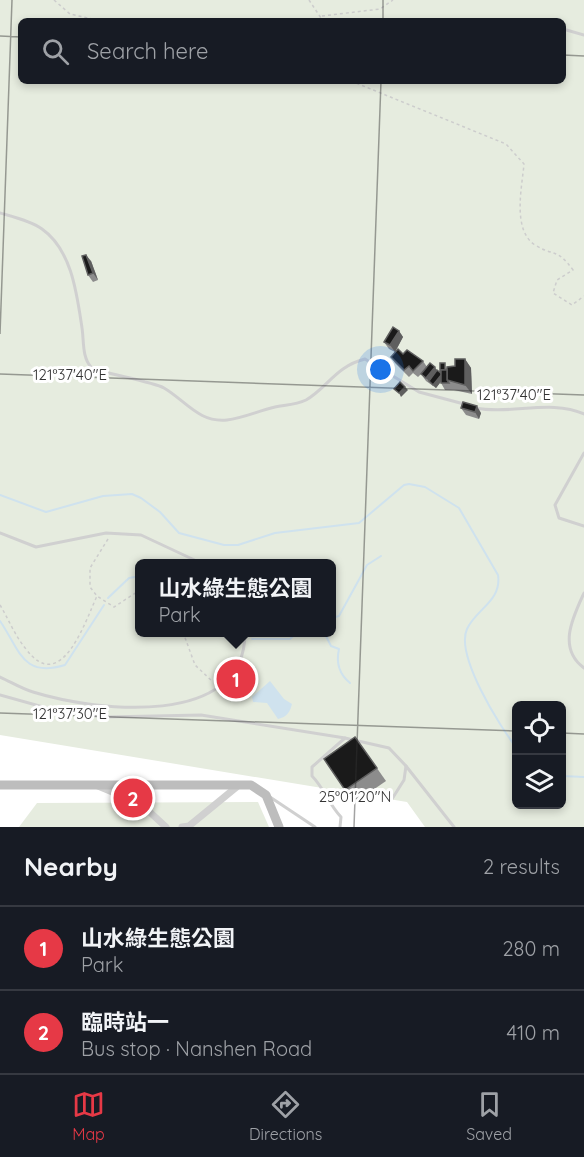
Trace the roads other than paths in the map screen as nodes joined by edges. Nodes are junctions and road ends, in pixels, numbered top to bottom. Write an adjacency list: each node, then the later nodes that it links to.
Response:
1 (566, 30): 2 (lane)
2 (584, 35)
3 (0, 213): 4 (lane)
4 (584, 414)
5 (584, 453): 6 (lane)
6 (584, 526)
7 (0, 533): 8 (lane)
8 (192, 559)
9 (584, 593): 11 (lane)
10 (245, 637): 12 (lane)
11 (584, 668)
12 (0, 676)
13 (0, 695): 14 (lane)
14 (345, 738): 15 (lane); 25 (lane)
15 (406, 766): 20 (lane); 26 (lane)
16 (0, 785): 17 (main road)
17 (96, 785): 18 (main road); 21 (street)
18 (239, 785): 19 (main road); 22 (street)
19 (266, 795): 23 (main road); 24 (lane)
20 (392, 799)
21 (166, 827)
22 (182, 827)
23 (279, 827)
24 (315, 827)
25 (340, 827)
26 (454, 827)

